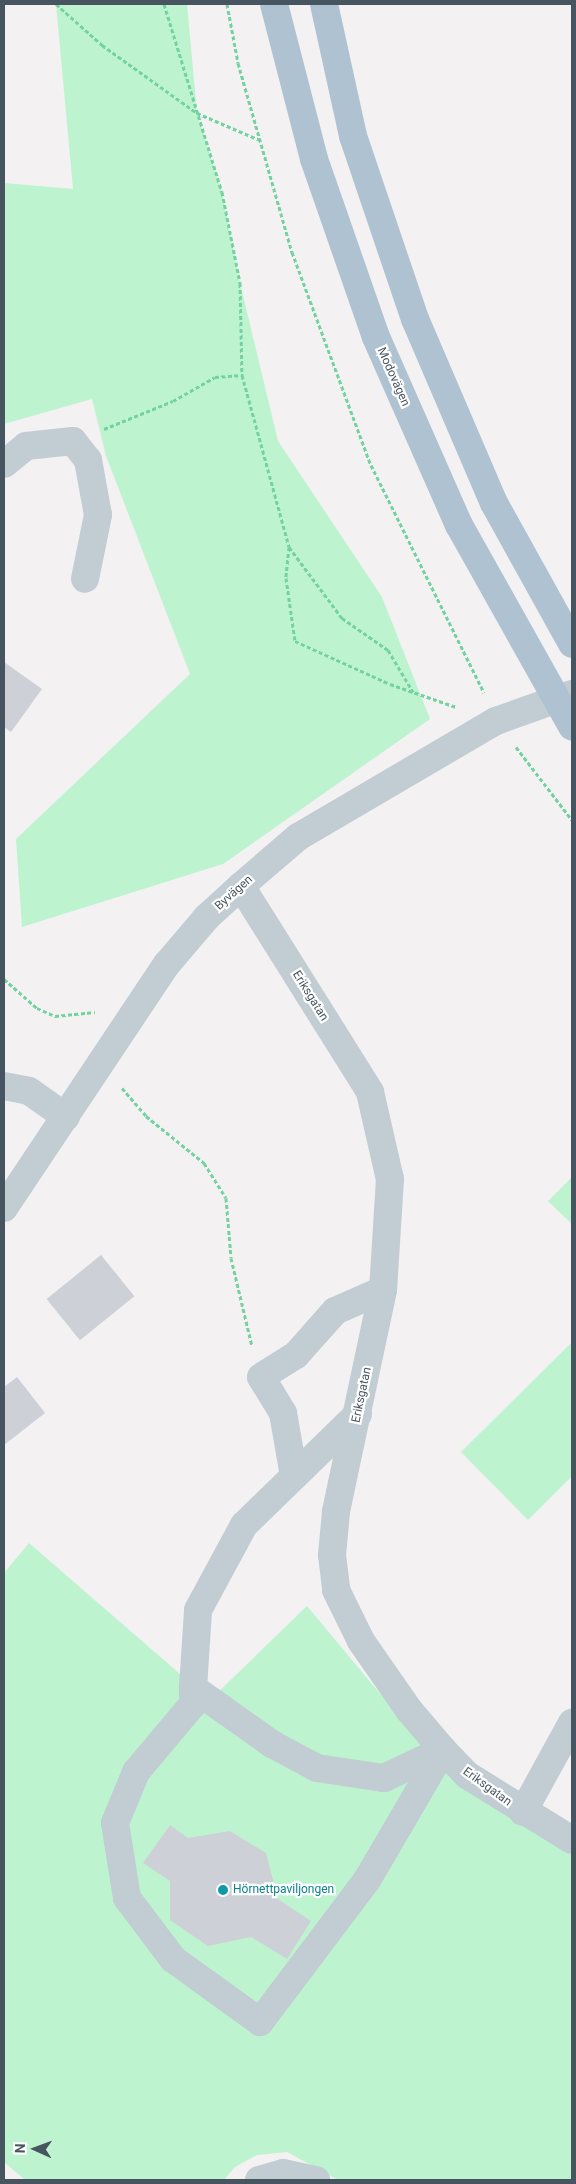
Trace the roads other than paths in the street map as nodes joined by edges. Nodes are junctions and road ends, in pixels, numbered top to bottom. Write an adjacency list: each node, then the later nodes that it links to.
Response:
1 (274, 4): 6 (main road, Modovägen)
2 (324, 4): 5 (main road)
3 (4, 464): 4 (street)
4 (85, 579)
5 (572, 644)
6 (566, 698): 7 (main road, Modovägen); 8 (street, Byvägen)
7 (572, 726)
8 (241, 886): 10 (street, Byvägen); 12 (street, Eriksgatan)
9 (4, 1086): 10 (street)
10 (66, 1117): 11 (street, Byvägen)
11 (4, 1208)
12 (383, 1290): 13 (street, Eriksgatan); 14 (street)
13 (358, 1414): 14 (street); 17 (street, Eriksgatan)
14 (294, 1476): 15 (street)
15 (193, 1688): 17 (street); 17 (street)
16 (572, 1724): 18 (street)
17 (443, 1750): 18 (street, Eriksgatan)
18 (523, 1812): 19 (street, Eriksgatan)
19 (572, 1840)
20 (260, 2179): 21 (street)
21 (316, 2180)

